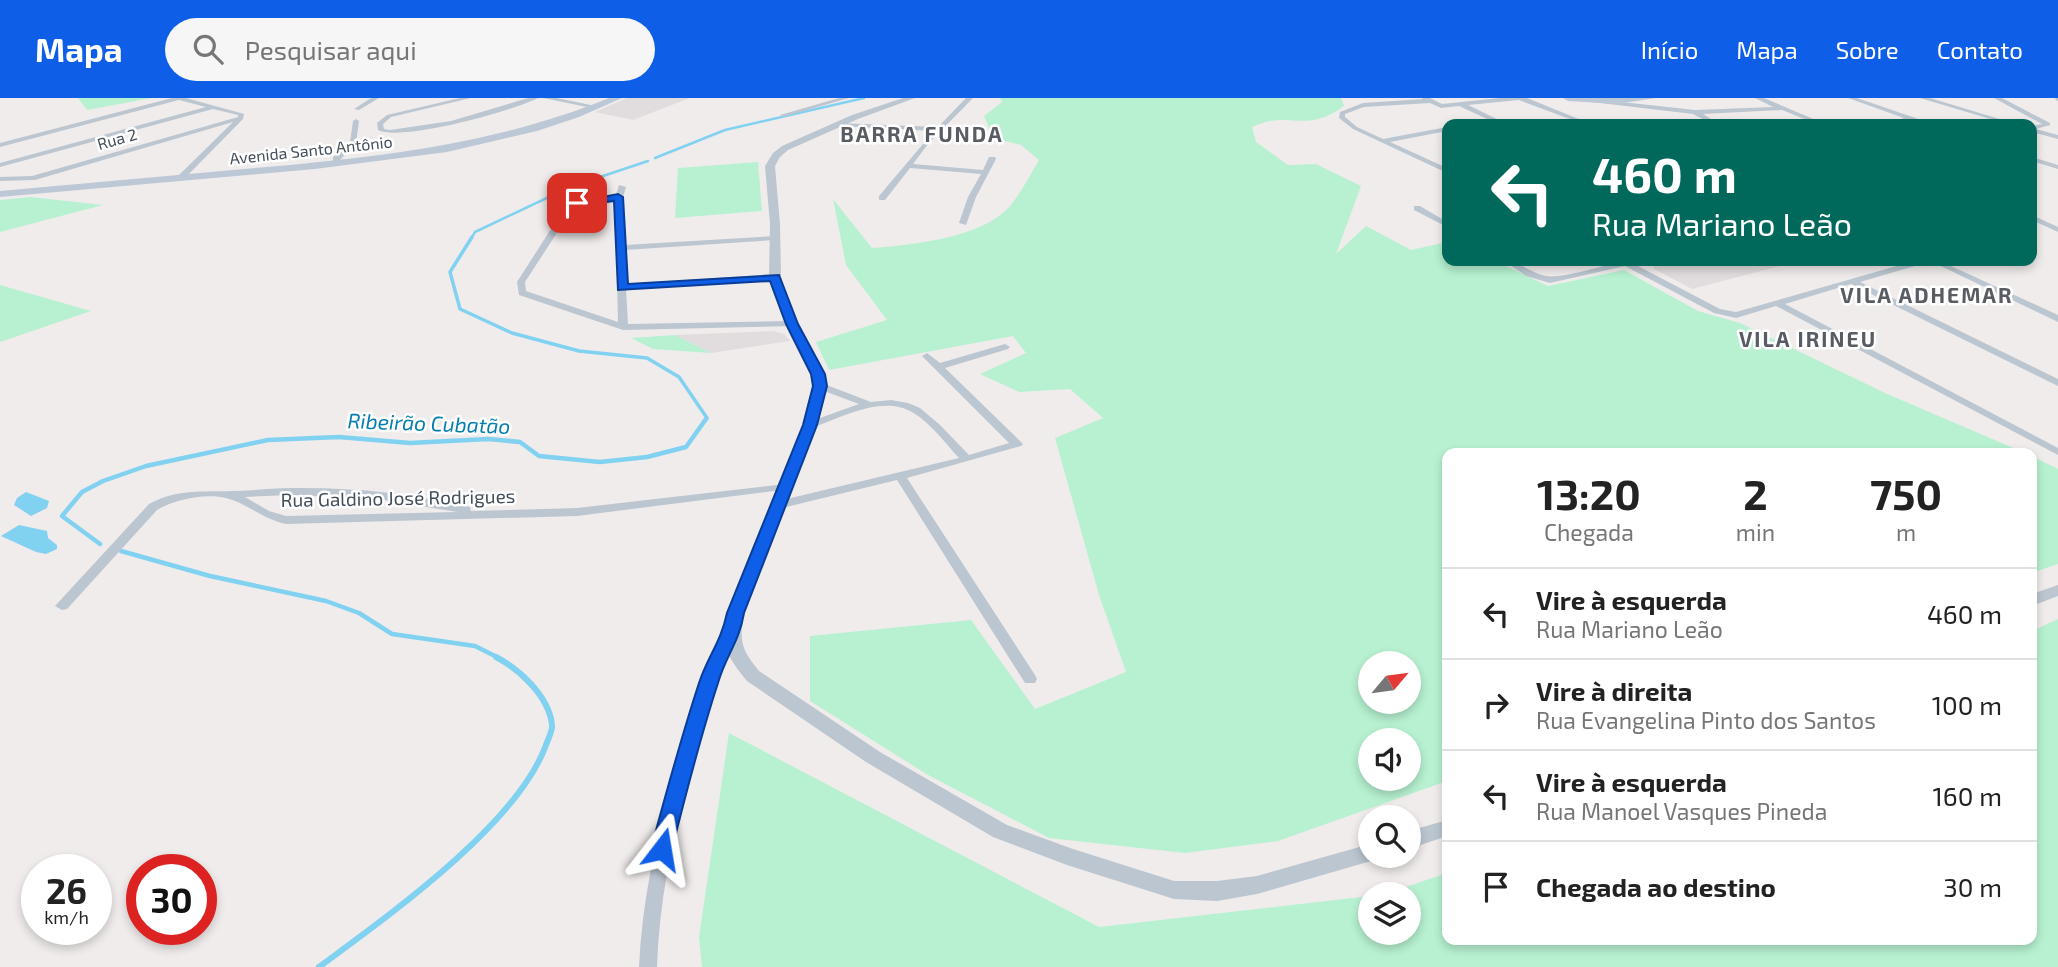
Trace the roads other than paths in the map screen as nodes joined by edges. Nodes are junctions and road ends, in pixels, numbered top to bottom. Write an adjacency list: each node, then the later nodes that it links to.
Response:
1 (376, 98): 26 (street)
2 (468, 98): 15 (street)
3 (535, 98): 15 (street)
4 (546, 98): 23 (street)
5 (617, 98): 20 (main road, Avenida Santo Antônio)
6 (846, 98): 28 (street)
7 (911, 98): 40 (street)
8 (970, 98): 43 (street)
9 (1521, 98): 17 (street); 22 (street)
10 (1568, 98): 18 (main road)
11 (1651, 98): 21 (main road)
12 (1851, 98): 30 (street)
13 (1923, 98): 37 (street)
14 (1997, 98): 41 (street)
15 (455, 99)
16 (1763, 99): 25 (street)
17 (1534, 100): 32 (street)
18 (1584, 100): 21 (main road)
19 (1430, 101): 22 (street); 47 (street)
20 (599, 102): 23 (main road, Avenida Santo Antônio); 57 (main road, Avenida Santo Antônio)
21 (1620, 103): 27 (street)
22 (1462, 104): 31 (street)
23 (584, 105): 49 (main road, Avenida Santo Antônio)
24 (215, 106): 29 (street); 48 (street); 52 (street)
25 (1783, 108): 27 (street); 34 (street)
26 (357, 109)
27 (1695, 112): 33 (street)
28 (783, 115)
29 (241, 118): 57 (street); 58 (street, Rua 2)
30 (1910, 118): 35 (street); 36 (street)
31 (1492, 119)
32 (1577, 119)
33 (1707, 119)
34 (1810, 119)
35 (1906, 119)
36 (1913, 119)
37 (1996, 119)
38 (356, 121): 49 (street)
39 (2058, 122): 41 (street)
40 (840, 124): 43 (street); 69 (street)
41 (2048, 124): 42 (street)
42 (2037, 127)
43 (941, 129): 53 (street)
44 (1442, 130): 47 (street)
45 (2037, 131): 46 (street)
46 (2058, 137)
47 (1382, 141): 55 (street)
48 (0, 145)
49 (336, 159): 57 (main road, Avenida Santo Antônio)
50 (992, 159): 56 (street)
51 (2037, 160): 54 (street)
52 (0, 165)
53 (908, 166): 56 (street); 60 (street)
54 (2057, 166)
55 (1442, 168)
56 (985, 172): 65 (street)
57 (183, 175): 59 (main road, Avenida Santo Antônio)
58 (0, 179)
59 (0, 192)
60 (882, 198)
61 (1417, 208): 64 (street)
62 (2037, 220): 66 (street)
63 (2058, 221): 66 (street)
64 (1442, 222)
65 (963, 223)
66 (2047, 225): 67 (street); 68 (street)
67 (2037, 228)
68 (2058, 230)
69 (775, 238): 70 (street); 76 (street)
70 (620, 248): 78 (street); 82 (street)
71 (1516, 266): 72 (street)
72 (1608, 266)
73 (1633, 266): 79 (street)
74 (1906, 266): 77 (street)
75 (1945, 266): 80 (street)
76 (775, 277): 78 (street); 81 (street)
77 (1853, 282): 79 (street); 86 (street)
78 (622, 287): 82 (street)
79 (1780, 304): 90 (street)
80 (2058, 319)
81 (792, 324): 82 (street); 87 (street)
82 (623, 327)
83 (1005, 346): 85 (street)
84 (927, 356): 85 (street)
85 (938, 367): 91 (street)
86 (2058, 383)
87 (820, 386): 88 (street); 89 (street)
88 (870, 405): 89 (street); 91 (street)
89 (810, 425): 93 (street)
90 (2058, 452)
91 (967, 459): 92 (street)
92 (901, 477): 95 (street); 101 (street)
93 (785, 487): 95 (street); 96 (street, Rua Galdino José Rodrigues)
94 (230, 495): 96 (street); 96 (street, Rua Galdino José Rodrigues); 99 (street)
95 (778, 505): 100 (street)
96 (484, 514)
97 (2058, 590): 98 (street)
98 (2037, 598)
99 (62, 606)
100 (731, 638): 104 (street); 105 (street)
101 (1030, 679)
102 (1442, 830): 103 (street)
103 (1421, 836)
104 (1358, 856)
105 (648, 967)

